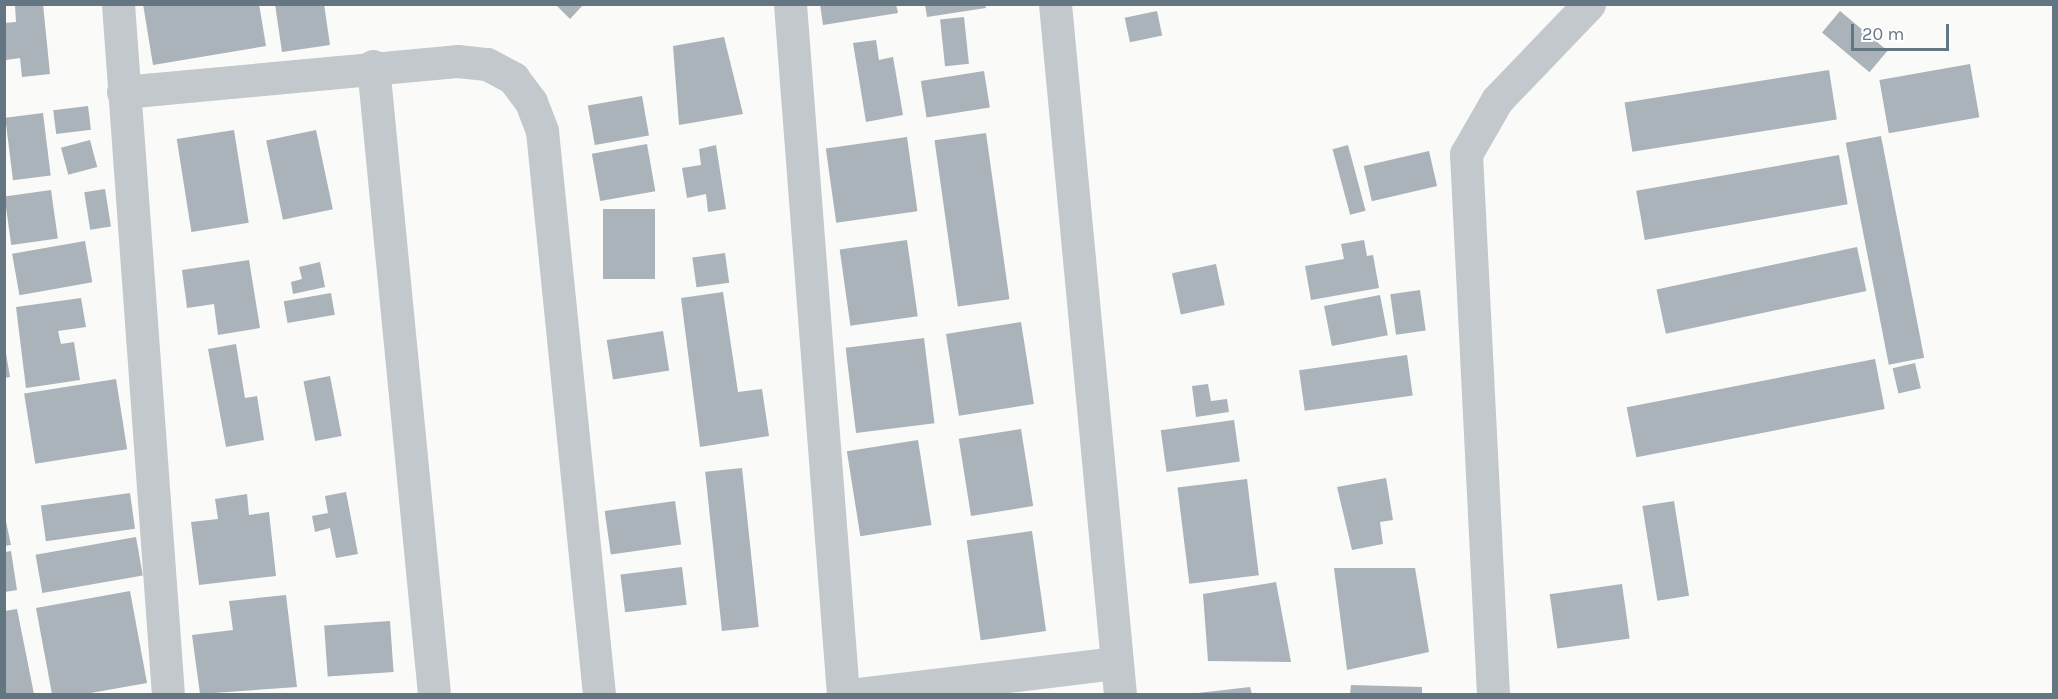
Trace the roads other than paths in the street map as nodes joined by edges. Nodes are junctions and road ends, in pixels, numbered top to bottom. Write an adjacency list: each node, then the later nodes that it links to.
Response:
1 (118, 4): 6 (street)
2 (790, 4): 11 (street)
3 (1055, 4): 7 (street)
4 (1589, 4): 13 (street)
5 (374, 66): 6 (street); 9 (street); 10 (street)
6 (123, 92): 8 (street)
7 (1118, 679): 12 (street)
8 (168, 694)
9 (434, 694)
10 (599, 694)
11 (843, 694)
12 (859, 694)
13 (1493, 694)

